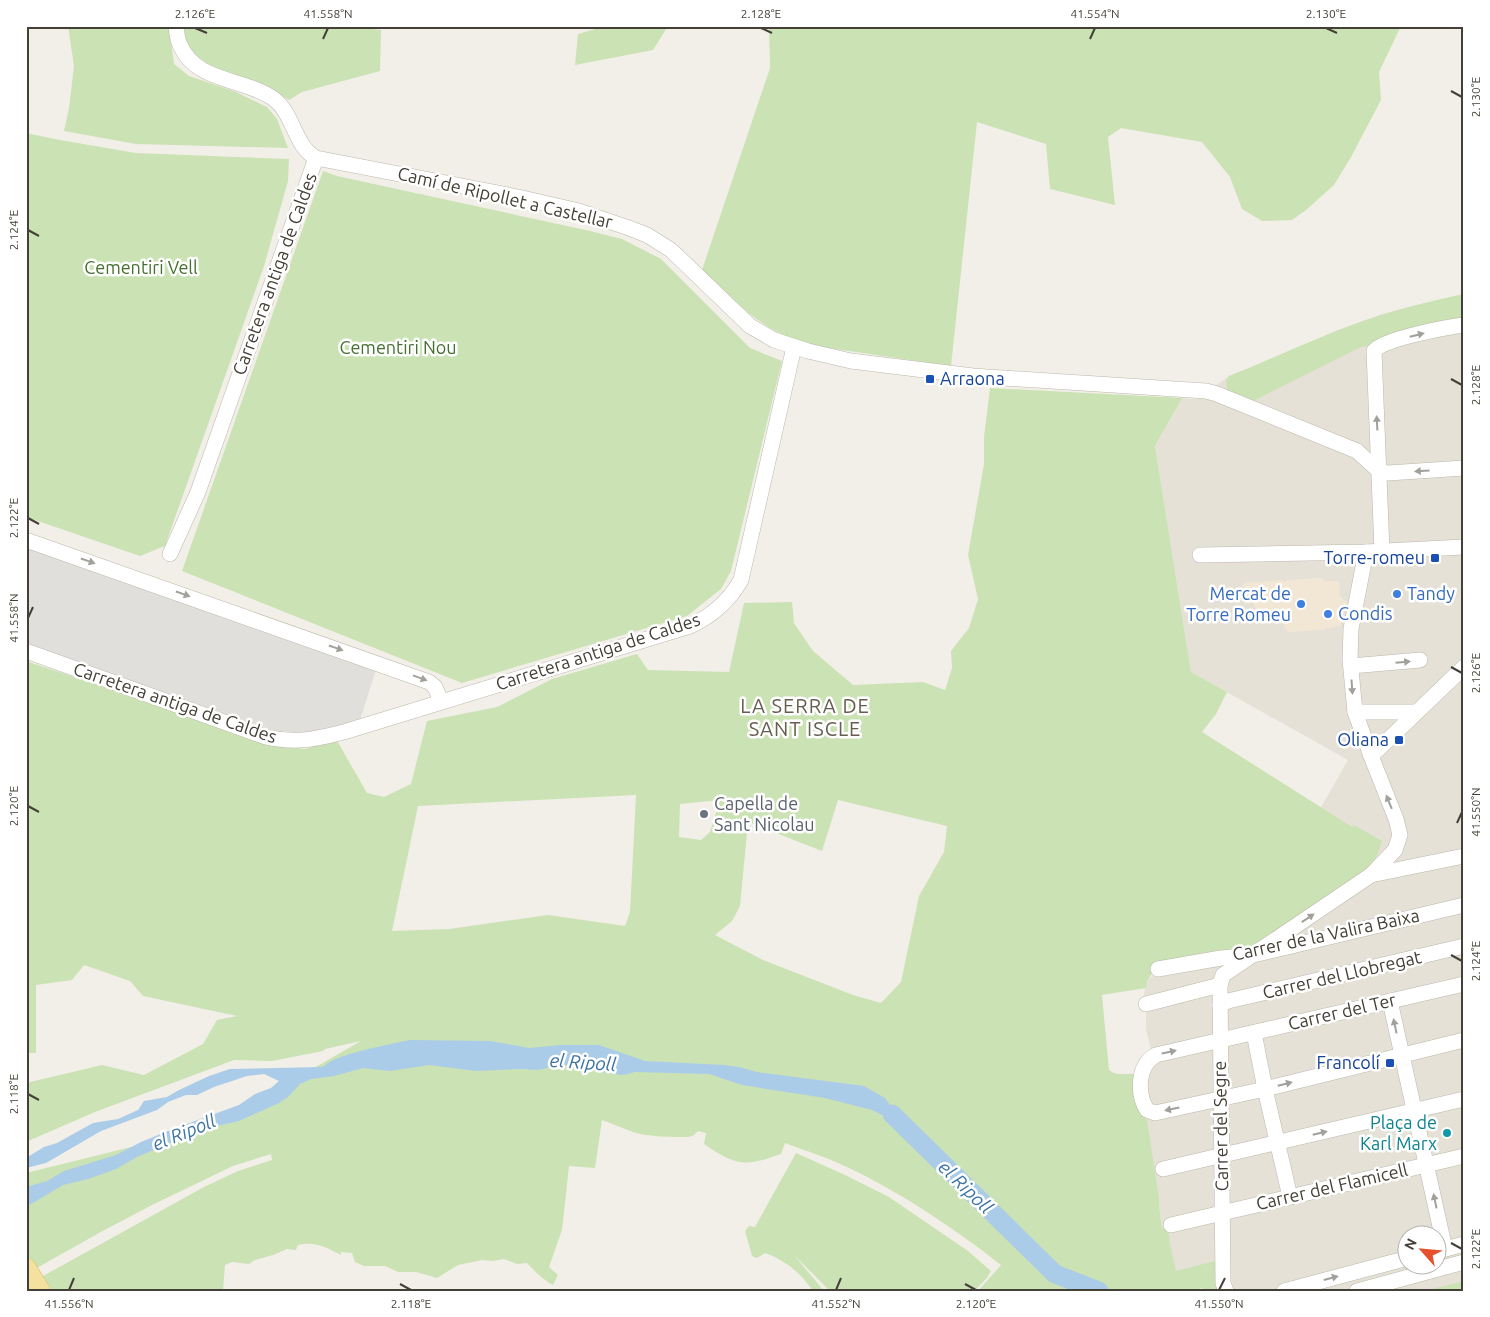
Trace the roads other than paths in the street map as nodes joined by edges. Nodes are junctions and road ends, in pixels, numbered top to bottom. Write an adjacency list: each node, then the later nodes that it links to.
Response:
1 (176, 26): 2 (street, Carretera antiga de Caldes)
2 (316, 158): 4 (street, Camí de Ripollet a Castellar); 10 (street, Carretera antiga de Caldes)
3 (1464, 325): 6 (street, one-way to 3)
4 (794, 347): 6 (street, Camí de Ripollet a Castellar); 16 (street, Carretera antiga de Caldes)
5 (1464, 468): 6 (street, one-way to 6)
6 (1380, 472): 9 (street)
7 (26, 540): 16 (street, one-way to 16)
8 (1464, 547): 9 (street)
9 (1374, 552): 11 (street); 14 (street)
10 (170, 554)
11 (1200, 555)
12 (26, 651): 16 (street, Carretera antiga de Caldes)
13 (1420, 660): 14 (street, one-way to 13)
14 (1351, 666): 17 (street, one-way to 17)
15 (1464, 667): 18 (street)
16 (441, 701)
17 (1354, 712): 18 (street); 19 (street)
18 (1417, 712): 19 (street)
19 (1374, 754): 21 (street, one-way to 19)
20 (1464, 856): 21 (street)
21 (1371, 875): 24 (street, one-way to 21)
22 (1464, 905): 24 (street, Carrer de la Valira Baixa)
23 (1464, 946): 30 (street, Carrer del Llobregat)
24 (1253, 955): 25 (street, Carrer de la Valira Baixa); 27 (street)
25 (1158, 969)
26 (1464, 984): 28 (street, Carrer del Ter)
27 (1220, 985): 29 (street); 30 (street, Carrer del Segre)
28 (1390, 1001): 31 (street, Carrer del Ter); 34 (street, one-way to 28)
29 (1146, 1004)
30 (1220, 1005): 33 (street, Carrer del Segre)
31 (1254, 1033): 33 (street, Carrer del Ter); 35 (street)
32 (1464, 1040): 34 (street)
33 (1220, 1041): 36 (street, Carrer del Segre); 36 (street, Carrer del Ter, one-way to 33)
34 (1402, 1056): 35 (street, one-way to 34); 38 (street)
35 (1265, 1089): 36 (street); 39 (street)
36 (1220, 1099): 40 (street, Carrer del Segre)
37 (1464, 1099): 38 (street)
38 (1415, 1112): 39 (street, one-way to 38); 42 (street)
39 (1278, 1142): 40 (street); 44 (street)
40 (1221, 1155): 43 (street); 45 (street, Carrer del Segre)
41 (1464, 1156): 42 (street, Carrer del Flamicell)
42 (1427, 1165): 44 (street, Carrer del Flamicell); 46 (street, one-way to 42)
43 (1163, 1169)
44 (1290, 1197): 45 (street, Carrer del Flamicell)
45 (1222, 1213): 47 (street, Carrer del Flamicell); 54 (street, Carrer del Segre)
46 (1437, 1224)
47 (1171, 1225)
48 (1464, 1244): 49 (street)
49 (1448, 1248)
50 (1398, 1261): 55 (street, one-way to 50)
51 (1464, 1262): 56 (street)
52 (26, 1268): 53 (main road)
53 (40, 1291)
54 (1226, 1291)
55 (1285, 1291)
56 (1357, 1291)

